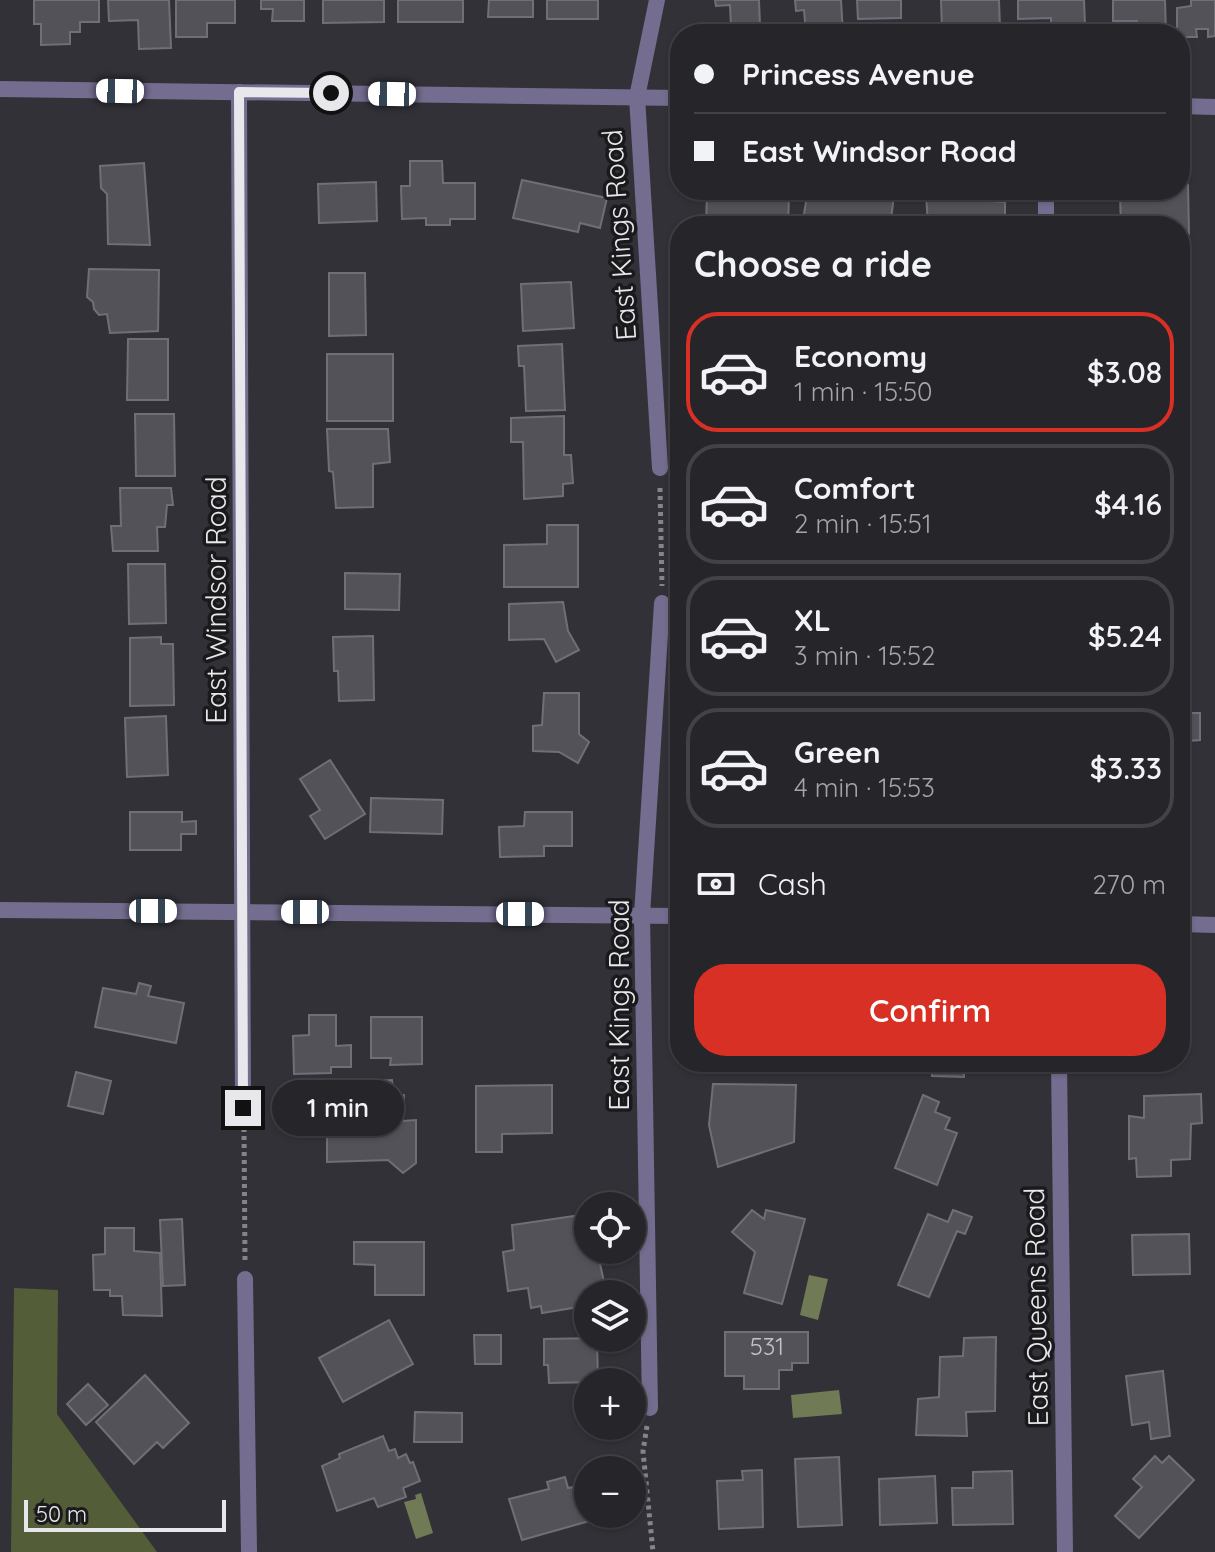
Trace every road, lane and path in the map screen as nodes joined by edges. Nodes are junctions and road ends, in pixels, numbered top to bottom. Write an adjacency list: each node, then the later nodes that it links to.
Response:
1 (657, 0): 4 (street, East Kings Road)
2 (0, 89): 3 (street)
3 (239, 92): 4 (street); 11 (street, East Windsor Road)
4 (637, 97): 5 (street); 8 (street, East Kings Road)
5 (670, 98)
6 (1190, 106): 7 (street)
7 (1215, 107)
8 (660, 468): 9 (path)
9 (662, 603): 12 (street, East Kings Road)
10 (0, 910): 11 (street)
11 (244, 912): 12 (street); 17 (street, East Windsor Road)
12 (642, 915): 13 (street); 19 (street, East Kings Road)
13 (670, 916)
14 (1190, 924): 15 (street)
15 (1215, 925)
16 (1059, 1072): 22 (street, East Queens Road)
17 (243, 1108): 18 (path)
18 (245, 1279): 20 (street)
19 (650, 1408): 21 (path)
20 (249, 1552)
21 (653, 1552)
22 (1065, 1552)

